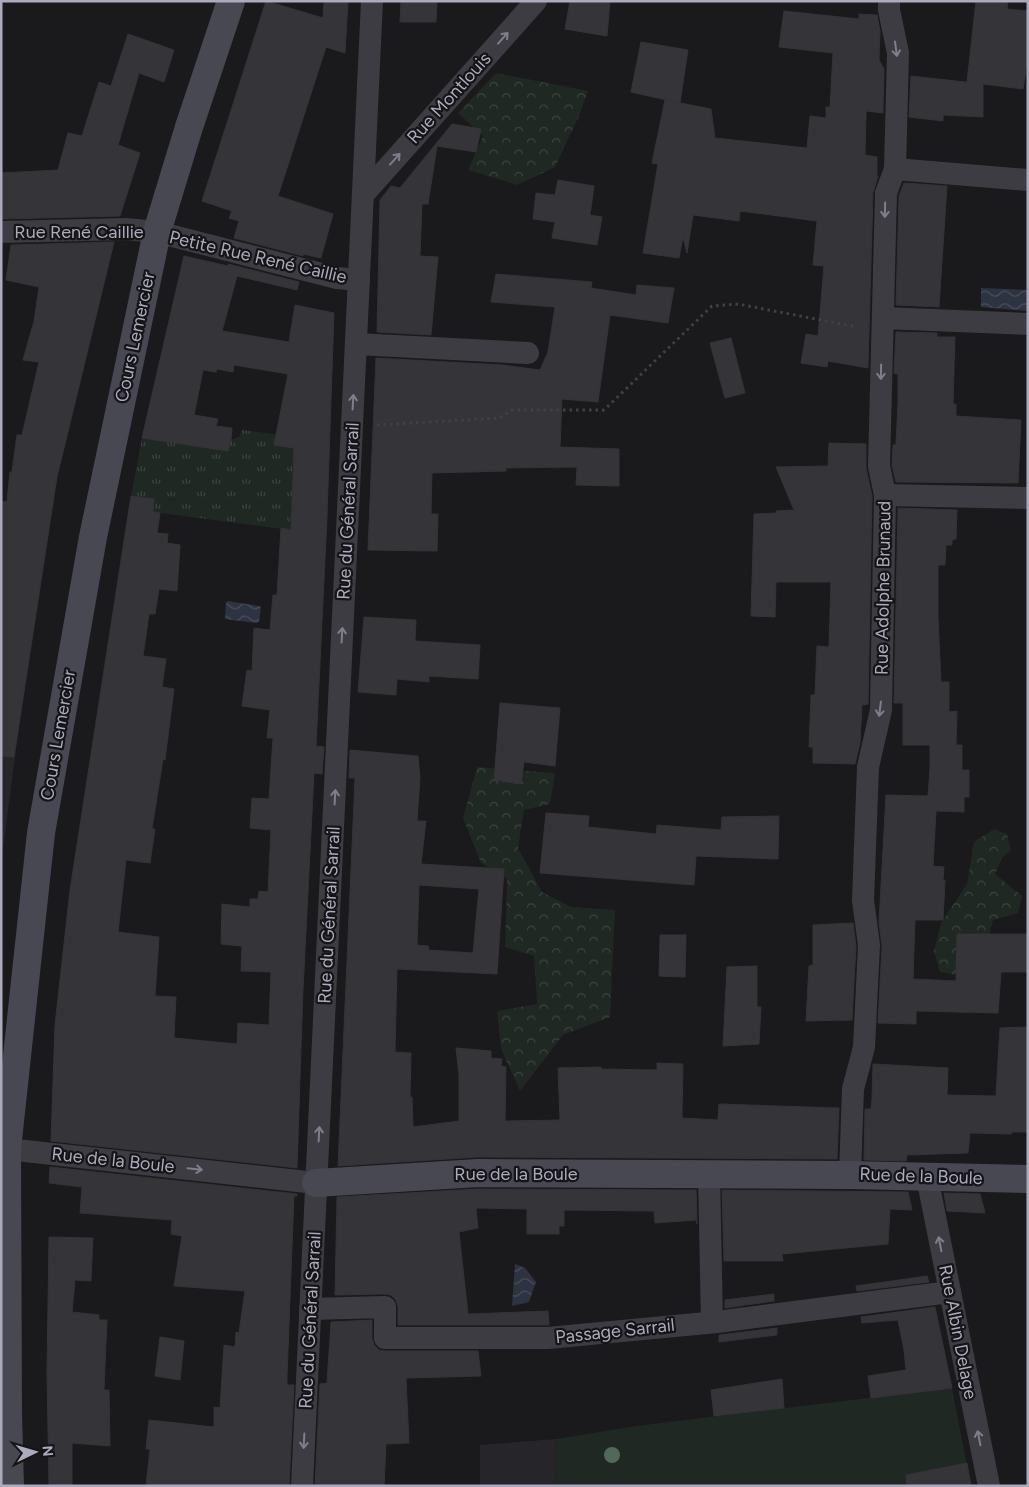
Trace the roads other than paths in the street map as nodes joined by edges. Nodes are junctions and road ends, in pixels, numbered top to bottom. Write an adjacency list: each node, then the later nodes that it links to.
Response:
1 (231, 1): 9 (main road, Cours Lemercier)
2 (372, 1): 7 (street, Rue du Général Sarrail)
3 (536, 1): 7 (street, Rue Montlouis, one-way to 3)
4 (889, 1): 5 (street, Rue Adolphe Brunaud, one-way to 5)
5 (895, 168): 6 (street); 12 (street, Rue Adolphe Brunaud, one-way to 12)
6 (1028, 180)
7 (363, 195): 10 (street, Rue du Général Sarrail)
8 (1, 232): 9 (street, Rue René Caillie)
9 (156, 232): 10 (street, Petite Rue René Caillie); 17 (main road, Cours Lemercier)
10 (359, 280): 13 (street, Rue du Général Sarrail)
11 (1028, 324): 12 (street)
12 (883, 325): 15 (street, Rue Adolphe Brunaud, one-way to 15)
13 (356, 344): 14 (street); 22 (street, Rue du Général Sarrail, one-way to 13)
14 (528, 353)
15 (886, 495): 16 (street); 19 (street, Rue Adolphe Brunaud, one-way to 19)
16 (1028, 498)
17 (4, 1148): 22 (street, Rue de la Boule, one-way to 22); 26 (main road, Cours Lemercier)
18 (708, 1174): 19 (main road, Rue de la Boule); 22 (main road, Rue de la Boule); 25 (street)
19 (850, 1174): 20 (main road, Rue de la Boule)
20 (927, 1177): 21 (main road, Rue de la Boule); 23 (street, Rue Albin Delage, one-way to 20)
21 (1028, 1179)
22 (316, 1183): 24 (street, Rue du Général Sarrail)
23 (950, 1292): 25 (street, Passage Sarrail); 28 (street, Rue Albin Delage, one-way to 23)
24 (310, 1309): 25 (street, Passage Sarrail); 27 (street, Rue du Général Sarrail, one-way to 27)
25 (712, 1322)
26 (10, 1486)
27 (302, 1486)
28 (988, 1486)

